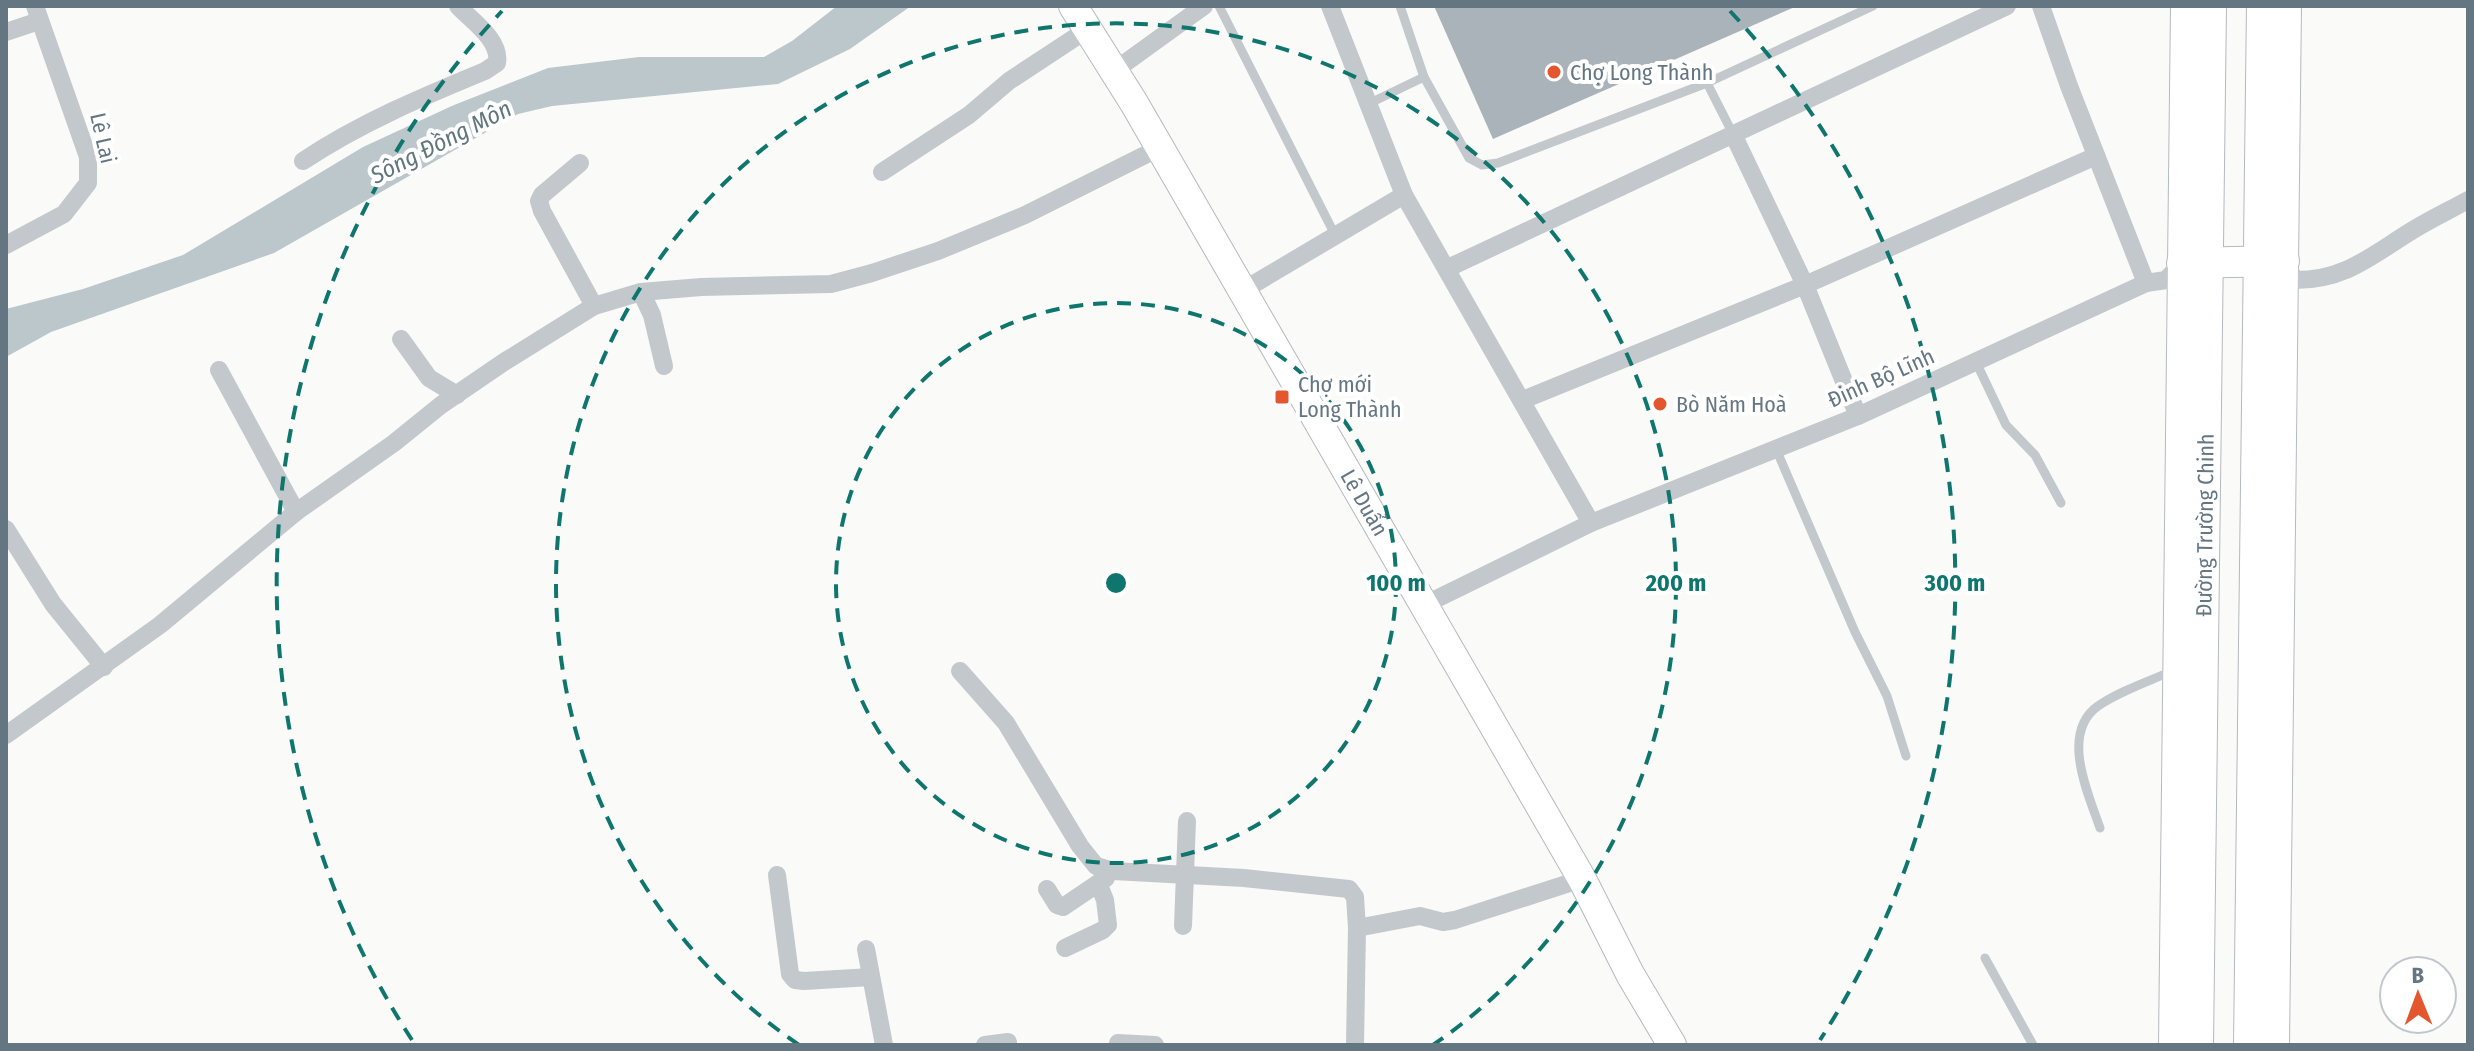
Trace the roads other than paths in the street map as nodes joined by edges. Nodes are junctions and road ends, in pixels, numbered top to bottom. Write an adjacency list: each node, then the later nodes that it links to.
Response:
1 (458, 6): 23 (street)
2 (1204, 6): 16 (street)
3 (1219, 6): 28 (lane)
4 (1330, 6): 19 (street)
5 (1400, 6): 17 (lane)
6 (1873, 6): 18 (lane)
7 (2007, 6): 20 (street)
8 (2041, 6): 22 (street)
9 (2185, 6): 31 (main road, Đường Trường Chinh)
10 (2211, 6): 31 (highway, Đường Trường Chinh)
11 (2262, 6): 30 (highway)
12 (2287, 6): 30 (main road)
13 (37, 14): 15 (street); 29 (street, Lê Lai)
14 (1081, 17): 16 (main road, Lê Duẩn); 25 (street)
15 (6, 32)
16 (1114, 71): 21 (main road, Lê Duẩn)
17 (1424, 77): 18 (lane); 19 (lane)
18 (1707, 83): 20 (lane)
19 (1368, 104): 26 (street)
20 (1733, 134): 32 (street); 34 (street)
21 (1159, 148): 35 (main road, Lê Duẩn); 36 (street)
22 (2096, 156): 33 (street); 34 (street)
23 (303, 161)
24 (580, 163): 37 (street)
25 (882, 172)
26 (1404, 195): 28 (street); 32 (street)
27 (2468, 200): 30 (street)
28 (1335, 235): 35 (street)
29 (6, 245)
30 (2272, 262): 31 (highway); 79 (highway); 80 (main road)
31 (2195, 263): 33 (street, Đinh Bộ Lĩnh); 52 (main road, Đường Trường Chinh); 70 (highway, Đường Trường Chinh)
32 (1448, 268): 43 (street)
33 (2146, 283): 39 (street, Đinh Bộ Lĩnh)
34 (1805, 285): 43 (street); 44 (street)
35 (1242, 291): 50 (main road, Lê Duẩn)
36 (641, 292): 37 (street); 40 (street)
37 (594, 306): 42 (street)
38 (401, 339): 42 (street)
39 (1976, 362): 44 (street, Đinh Bộ Lĩnh); 46 (lane)
40 (664, 366)
41 (219, 370): 47 (street)
42 (457, 395): 47 (street)
43 (1523, 400): 48 (street)
44 (1858, 416): 45 (street, Đinh Bộ Lĩnh)
45 (1776, 449): 48 (street, Đinh Bộ Lĩnh); 55 (lane)
46 (2061, 503)
47 (296, 512): 51 (street)
48 (1591, 523): 50 (street, Đinh Bộ Lĩnh)
49 (6, 529): 51 (street)
50 (1424, 605): 61 (main road, Lê Duẩn)
51 (104, 667): 54 (street)
52 (2177, 669): 57 (lane); 70 (main road, Đường Trường Chinh)
53 (960, 671): 58 (street)
54 (6, 735)
55 (1906, 756)
56 (1187, 821): 59 (street)
57 (2100, 828)
58 (1113, 871): 59 (street); 62 (street)
59 (1186, 874): 64 (street); 65 (street)
60 (777, 875): 69 (street)
61 (1582, 879): 65 (street); 77 (main road, Lê Duẩn)
62 (1099, 885): 63 (street); 66 (street)
63 (1047, 889)
64 (1183, 926)
65 (1357, 928): 76 (street)
66 (1065, 948)
67 (866, 949): 69 (street)
68 (1985, 958): 78 (lane)
69 (871, 977): 73 (street)
70 (2186, 1035)
71 (1008, 1042): 74 (street)
72 (1118, 1043): 75 (street)
73 (884, 1045)
74 (985, 1045)
75 (1155, 1045)
76 (1355, 1045)
77 (1672, 1045)
78 (2033, 1045)
79 (2249, 1045)
80 (2275, 1045)

